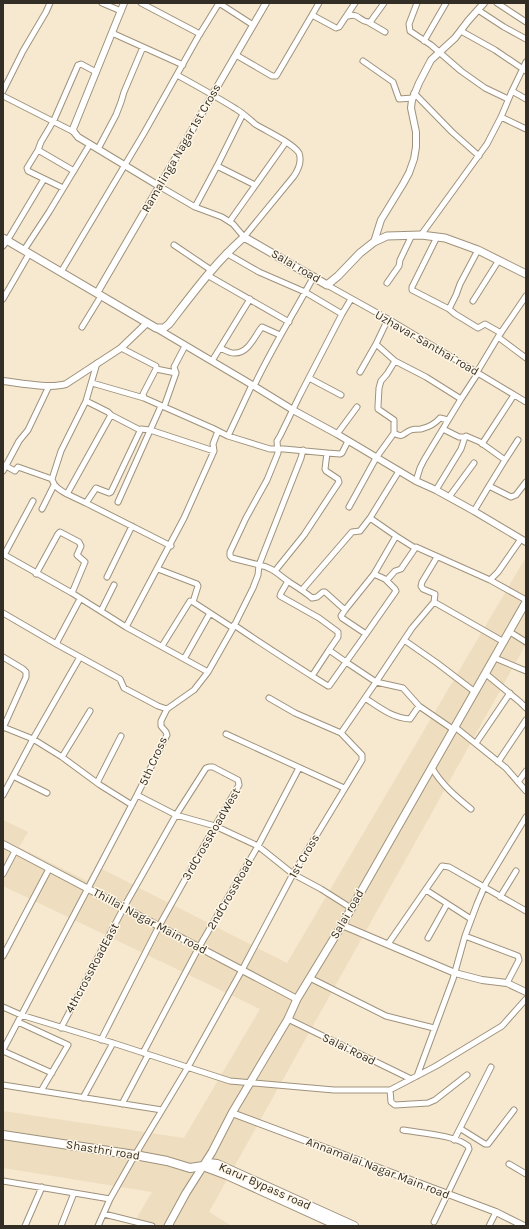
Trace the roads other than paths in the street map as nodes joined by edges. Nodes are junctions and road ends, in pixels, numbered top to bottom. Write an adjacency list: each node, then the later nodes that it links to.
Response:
1 (50, 3): 36 (street)
2 (102, 3): 15 (street)
3 (124, 3): 15 (street)
4 (141, 3): 24 (street)
5 (219, 3): 20 (street); 24 (street)
6 (266, 3): 20 (street, Ramalinga Nagar 1st Cross)
7 (319, 3): 16 (street)
8 (355, 3): 17 (street)
9 (384, 3): 18 (street)
10 (417, 3): 26 (street)
11 (446, 3): 26 (street)
12 (484, 3): 14 (street)
13 (497, 3): 19 (street)
14 (478, 10): 21 (street); 25 (street)
15 (121, 11): 23 (street)
16 (312, 15): 17 (street); 29 (street)
17 (348, 16): 18 (street)
18 (368, 22): 22 (street)
19 (526, 22)
20 (253, 25): 29 (street, Ramalinga Nagar 1st Cross)
21 (461, 31): 28 (street); 33 (street)
22 (386, 32)
23 (112, 33): 27 (street); 34 (street)
24 (200, 34): 32 (street)
25 (526, 39)
26 (424, 41): 28 (street)
27 (143, 47): 32 (street); 50 (street)
28 (439, 52): 39 (street); 41 (street)
29 (236, 55): 38 (street, Ramalinga Nagar 1st Cross)
30 (363, 61): 39 (street)
31 (526, 62): 33 (street)
32 (183, 65): 35 (street)
33 (524, 70): 37 (street)
34 (96, 72): 45 (street); 47 (street)
35 (177, 75): 38 (street); 53 (street)
36 (3, 91)
37 (512, 91): 41 (street); 42 (street)
38 (212, 95): 43 (street); 58 (street, Ramalinga Nagar 1st Cross)
39 (414, 95): 52 (street); 67 (street)
40 (3, 96): 45 (street)
41 (508, 99): 44 (street)
42 (526, 99)
43 (242, 114): 48 (street); 54 (street)
44 (501, 116): 46 (street); 52 (street)
45 (53, 122): 47 (street); 51 (street)
46 (526, 129)
47 (74, 132): 49 (street)
48 (286, 142): 57 (street); 64 (street)
49 (90, 144): 50 (street); 55 (street)
50 (98, 149): 53 (street)
51 (38, 150): 55 (street); 56 (street)
52 (479, 156): 62 (street)
53 (125, 165): 58 (street); 73 (street)
54 (217, 166): 57 (street); 60 (street)
55 (74, 171): 59 (street)
56 (44, 179): 59 (street); 66 (street)
57 (255, 185): 61 (street)
58 (159, 186): 60 (street); 80 (street, Ramalinga Nagar 1st Cross)
59 (63, 188): 70 (street)
60 (195, 207): 61 (street)
61 (230, 221): 64 (street)
62 (421, 235): 63 (main road, Salai road); 65 (main road, Salai road)
63 (412, 236): 67 (main road, Salai road); 77 (street)
64 (244, 237): 71 (main road); 76 (main road, Salai road)
65 (437, 237): 69 (main road, Salai road); 86 (street)
66 (4, 242): 70 (main road)
67 (374, 242): 78 (main road, Salai road)
68 (174, 245): 74 (street)
69 (478, 250): 72 (main road, Salai road); 86 (street)
70 (26, 252): 73 (main road); 84 (street)
71 (226, 254): 74 (main road); 79 (street)
72 (499, 260): 75 (main road, Salai road); 85 (street)
73 (61, 272): 80 (main road)
74 (209, 273): 82 (street); 92 (main road)
75 (526, 274)
76 (314, 276): 78 (main road, Salai road); 79 (street)
77 (387, 283)
78 (328, 285): 83 (street, Uzhavar Santhai road)
79 (305, 292): 87 (street); 89 (street)
80 (99, 294): 90 (main road); 91 (street)
81 (526, 296): 93 (street)
82 (250, 299): 89 (street); 98 (street)
83 (351, 299): 87 (street); 88 (street, Uzhavar Santhai road)
84 (3, 300)
85 (473, 301)
86 (449, 309): 93 (street)
87 (342, 314): 107 (street)
88 (388, 319): 95 (street); 105 (street, Uzhavar Santhai road)
89 (289, 322): 94 (street)
90 (147, 323): 92 (main road); 97 (street)
91 (82, 327)
92 (156, 328): 96 (street)
93 (499, 335): 99 (street); 105 (street)
94 (280, 336): 98 (street); 110 (street)
95 (376, 344): 101 (street); 104 (street)
96 (185, 346): 100 (street); 106 (street)
97 (121, 348): 102 (street); 103 (street)
98 (220, 348): 100 (street)
99 (526, 358)
100 (212, 361): 110 (street)
101 (395, 361): 115 (street); 127 (street)
102 (97, 363): 109 (street); 111 (street)
103 (156, 369): 106 (street); 114 (street)
104 (360, 372)
105 (478, 372): 113 (street, Uzhavar Santhai road); 115 (street)
106 (176, 373): 118 (street)
107 (309, 378): 112 (street); 120 (street)
108 (3, 381): 111 (street)
109 (92, 383): 114 (street); 116 (street)
110 (253, 385): 120 (street); 129 (street)
111 (49, 386): 141 (street)
112 (341, 395)
113 (514, 395): 117 (street, Uzhavar Santhai road); 133 (street)
114 (144, 398): 118 (street)
115 (461, 399): 122 (street)
116 (86, 401): 121 (street); 144 (street)
117 (526, 402)
118 (163, 406): 125 (street); 126 (street)
119 (357, 407): 128 (street)
120 (293, 410): 128 (street); 134 (street)
121 (111, 415): 124 (street); 150 (street)
122 (448, 420): 123 (street); 127 (street)
123 (443, 429): 130 (street); 145 (street)
124 (140, 430): 125 (street); 154 (street)
125 (150, 430): 136 (street); 153 (street)
126 (218, 431): 129 (street); 136 (street)
127 (394, 433): 138 (street)
128 (337, 434): 132 (street)
129 (228, 436): 134 (street)
130 (465, 437): 133 (street); 149 (street)
131 (518, 440): 139 (street)
132 (348, 441): 137 (street); 138 (street)
133 (482, 444): 139 (street)
134 (278, 449): 135 (street); 166 (street)
135 (303, 450): 137 (street); 166 (street)
136 (214, 451): 162 (street)
137 (328, 454): 168 (street)
138 (376, 458): 143 (street); 155 (street)
139 (505, 460): 148 (street)
140 (474, 463): 151 (street)
141 (4, 465): 142 (street); 144 (street)
142 (3, 471)
143 (399, 471): 145 (street); 158 (street)
144 (52, 479): 147 (street)
145 (416, 481): 149 (street)
146 (526, 482): 148 (street)
147 (54, 485): 150 (street); 156 (street)
148 (489, 486): 157 (street)
149 (436, 490): 151 (street)
150 (67, 494): 154 (street)
151 (449, 498): 157 (street)
152 (33, 501): 164 (street)
153 (118, 502)
154 (86, 503): 159 (street)
155 (349, 507)
156 (42, 509)
157 (474, 511): 161 (street)
158 (370, 518): 160 (street); 176 (street)
159 (132, 526): 162 (street); 171 (street)
160 (396, 536): 163 (street); 170 (street)
161 (524, 540): 173 (street)
162 (170, 546): 167 (street)
163 (415, 548): 165 (street); 172 (street)
164 (4, 554): 169 (street)
165 (436, 557): 173 (street); 181 (street)
166 (259, 565): 168 (street); 186 (street)
167 (158, 569): 180 (street); 187 (street)
168 (275, 571): 174 (street)
169 (36, 574): 177 (street); 177 (street)
170 (374, 574): 172 (street); 182 (street)
171 (108, 577)
172 (386, 580): 189 (street)
173 (490, 580): 179 (street)
174 (288, 581): 176 (street); 195 (street)
175 (114, 586): 183 (street)
176 (302, 590): 182 (street)
177 (72, 593): 178 (street)
178 (80, 599): 183 (street); 193 (street)
179 (526, 601): 188 (main road, Salai road)
180 (193, 602): 185 (street); 194 (street)
181 (434, 602): 190 (street); 191 (street)
182 (345, 610): 189 (street)
183 (101, 611): 187 (street)
184 (3, 613): 193 (street)
185 (210, 613): 186 (street); 199 (street)
186 (234, 626): 202 (street); 204 (street)
187 (126, 627): 194 (street)
188 (510, 632): 191 (main road, Salai road); 192 (street)
189 (366, 634): 200 (street)
190 (404, 640): 205 (street); 206 (street)
191 (504, 642): 198 (main road, Salai road)
192 (526, 642)
193 (58, 645): 197 (street)
194 (162, 646): 199 (street)
195 (329, 650): 200 (street); 204 (street)
196 (3, 657): 215 (street)
197 (80, 657): 212 (street); 220 (street)
198 (495, 658): 201 (street); 203 (main road, Salai road)
199 (184, 659): 202 (street)
200 (346, 662): 204 (street); 205 (street)
201 (526, 671)
202 (208, 672): 212 (street)
203 (486, 674): 206 (main road, Salai road); 207 (street)
204 (312, 676)
205 (376, 682): 209 (street); 210 (street)
206 (475, 692): 216 (main road, Salai road)
207 (510, 694): 211 (street); 221 (street)
208 (269, 698): 217 (street)
209 (366, 698): 210 (street); 217 (street)
210 (419, 706): 216 (street)
211 (526, 708)
212 (167, 709): 234 (street, 5th Cross)
213 (90, 710): 222 (street)
214 (526, 720): 223 (street)
215 (3, 727): 220 (street)
216 (455, 728): 221 (street); 225 (main road, Salai road)
217 (341, 733): 230 (street, 1st Cross)
218 (226, 734): 224 (street)
219 (121, 736): 229 (street)
220 (33, 739): 222 (street); 227 (street)
221 (476, 743): 223 (street)
222 (62, 757): 229 (street)
223 (498, 762): 228 (street)
224 (299, 768): 230 (street); 241 (street, 2ndCrossRoad)
225 (432, 768): 236 (street); 253 (main road, Salai road)
226 (526, 772): 228 (street)
227 (13, 776): 232 (street); 233 (street)
228 (518, 782): 231 (street)
229 (96, 783): 235 (street)
230 (344, 788): 246 (street, 1st Cross)
231 (526, 791)
232 (47, 793)
233 (3, 795)
234 (137, 796): 235 (street, 5th Cross); 237 (street)
235 (132, 805): 247 (street, 5th Cross)
236 (471, 809)
237 (176, 815): 239 (street); 239 (street, 3rdCrossRoadWest); 252 (street, 4thcrossRoadEast)
238 (526, 817): 248 (street)
239 (215, 826): 241 (street); 257 (street, 3rdCrossRoadWest)
240 (3, 844): 242 (street, Thillai Nagar Main road)
241 (258, 846): 246 (street); 261 (street, 2ndCrossRoad)
242 (15, 851): 243 (street, Thillai Nagar Main road); 245 (street)
243 (49, 869): 247 (street, Thillai Nagar Main road); 262 (street)
244 (516, 871): 250 (street)
245 (3, 874)
246 (293, 874): 253 (street); 263 (street, 1st Cross)
247 (88, 888): 252 (street, Thillai Nagar Main road); 271 (street, 5th Cross)
248 (484, 888): 249 (street); 250 (street); 255 (street)
249 (426, 890): 251 (street); 260 (street)
250 (500, 897): 254 (street)
251 (447, 904): 255 (street); 259 (street)
252 (124, 907): 257 (street, Thillai Nagar Main road); 274 (street, 4thcrossRoadEast)
253 (351, 908): 256 (main road, Salai road)
254 (526, 911)
255 (471, 919): 258 (street)
256 (342, 925): 260 (street); 265 (main road, Salai road)
257 (159, 926): 261 (street, Thillai Nagar Main road); 276 (street, 3rdCrossRoadWest)
258 (465, 936): 264 (street); 266 (street)
259 (428, 938)
260 (388, 944): 264 (street)
261 (199, 947): 263 (street, Thillai Nagar Main road); 279 (street, 2ndCrossRoad)
262 (3, 956)
263 (242, 970): 268 (street, Thillai Nagar Main road); 280 (street, 1st Cross)
264 (455, 973): 266 (street); 275 (street)
265 (310, 978): 268 (main road, Salai road); 275 (street)
266 (507, 983): 267 (street)
267 (526, 992)
268 (297, 999): 272 (main road, Salai road)
269 (526, 999): 284 (street)
270 (3, 1007): 271 (street)
271 (21, 1015): 273 (street, 5th Cross); 274 (street)
272 (288, 1019): 285 (street, Salai Road); 286 (main road, Salai road)
273 (18, 1022): 278 (street, 5th Cross); 282 (street)
274 (60, 1028): 276 (street)
275 (434, 1028): 284 (street)
276 (101, 1040): 277 (street)
277 (113, 1043): 279 (street); 290 (street)
278 (3, 1051): 282 (street)
279 (146, 1054): 280 (street); 291 (street, 2ndCrossRoad)
280 (188, 1067): 286 (street); 292 (street, 1st Cross)
281 (491, 1067): 295 (street)
282 (52, 1073): 289 (street)
283 (467, 1075): 288 (street)
284 (417, 1076): 285 (street)
285 (411, 1079): 288 (street)
286 (250, 1084): 288 (street); 294 (main road, Salai road)
287 (3, 1085): 289 (street)
288 (390, 1090)
289 (42, 1091): 290 (street)
290 (83, 1098): 291 (street)
291 (122, 1104): 292 (street)
292 (162, 1110): 299 (street, 1st Cross)
293 (514, 1110): 295 (street)
294 (232, 1113): 301 (main road, Salai road); 306 (street, Annamalai Nagar Main road)
295 (461, 1129): 298 (street)
296 (403, 1130): 298 (street)
297 (3, 1135): 299 (main road, Shasthri road)
298 (454, 1140): 306 (street)
299 (135, 1155): 301 (main road, Shasthri road); 307 (street, 1st Cross)
300 (509, 1164): 302 (street)
301 (203, 1166): 311 (main road, Karur Bypass road); 316 (main road, Salai road); 317 (main road, Karur Bypass road)
302 (526, 1174)
303 (3, 1181): 304 (street)
304 (42, 1187): 305 (street); 312 (street)
305 (74, 1193): 307 (street); 313 (street)
306 (446, 1194): 308 (street, Annamalai Nagar Main road); 310 (street)
307 (110, 1199): 309 (street, 1st Cross)
308 (496, 1212): 318 (street); 319 (street, Annamalai Nagar Main road)
309 (104, 1214): 314 (street, 1st Cross); 315 (street)
310 (434, 1222)
311 (336, 1225)
312 (24, 1226)
313 (61, 1226)
314 (98, 1226)
315 (152, 1226)
316 (168, 1226)
317 (354, 1226)
318 (489, 1226)
319 (524, 1226)

